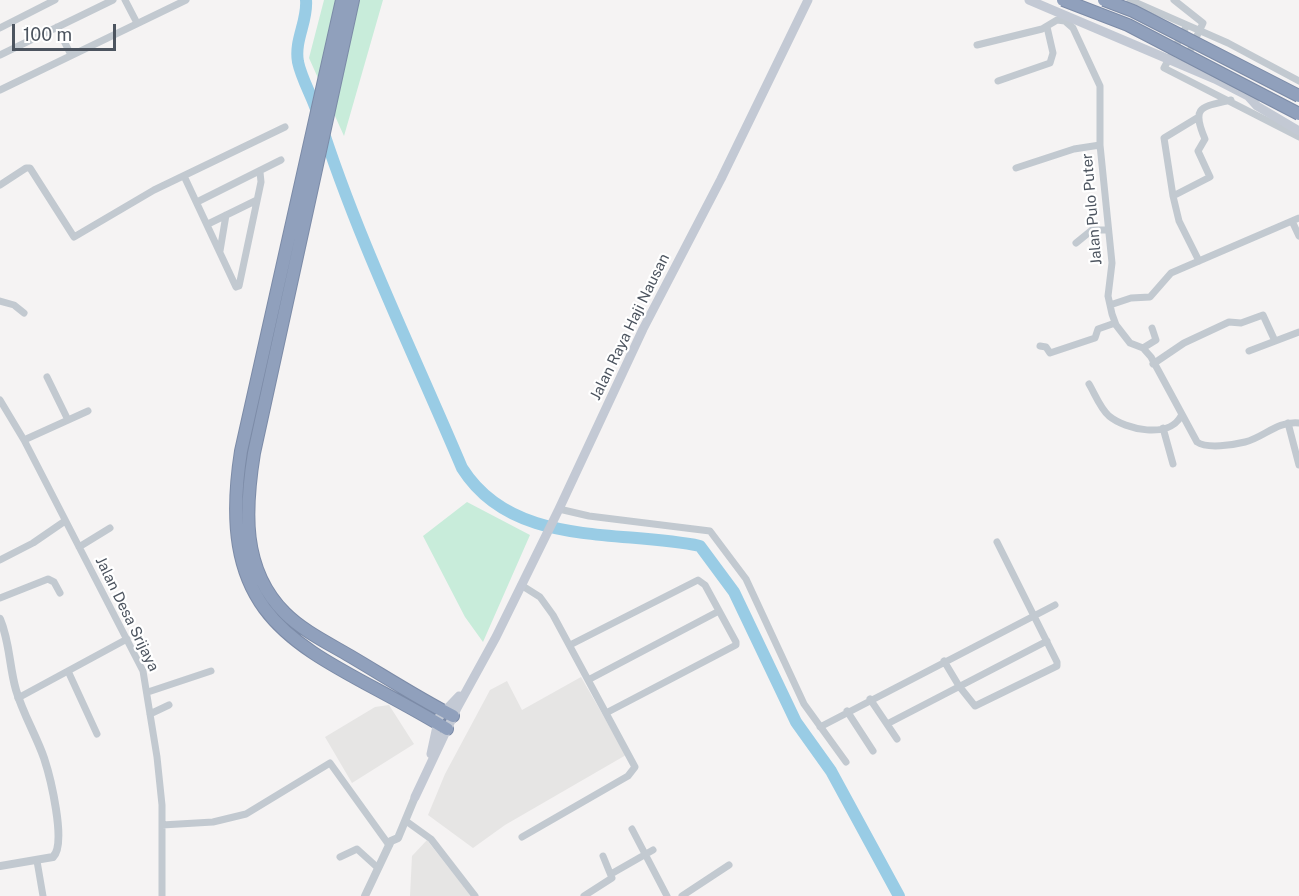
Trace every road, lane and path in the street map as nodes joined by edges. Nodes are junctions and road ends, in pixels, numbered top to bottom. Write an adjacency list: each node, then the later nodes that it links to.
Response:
1 (55, 0): 17 (street)
2 (113, 0): 15 (street)
3 (125, 0): 13 (street)
4 (186, 0): 13 (street)
5 (360, 0): 24 (highway)
6 (808, 0): 77 (main road, Jalan Raya Haji Nausan)
7 (1029, 0): 12 (main road)
8 (1104, 0): 29 (highway, bridge)
9 (1130, 0): 14 (street)
10 (1174, 0): 18 (street)
11 (344, 1): 24 (highway); 55 (highway)
12 (1059, 10): 16 (street); 22 (main road); 31 (highway, bridge); 36 (street, Jalan Pulo Puter)
13 (137, 23): 21 (street)
14 (1186, 24): 18 (street); 22 (street)
15 (57, 27): 20 (street); 21 (street)
16 (1047, 27): 19 (street); 26 (street)
17 (0, 28)
18 (1200, 31): 23 (street); 27 (street)
19 (977, 45)
20 (0, 56)
21 (71, 56): 28 (street)
22 (1168, 60): 23 (main road); 25 (street)
23 (1183, 64): 25 (street); 34 (main road)
24 (339, 66): 55 (highway)
25 (1177, 74): 30 (street)
26 (998, 81)
27 (1299, 81)
28 (0, 90)
29 (1299, 96)
30 (1231, 100): 32 (street); 35 (street)
31 (1299, 114)
32 (1197, 118): 42 (street); 42 (street)
33 (285, 127): 40 (street)
34 (1299, 131)
35 (1299, 136)
36 (1100, 145): 38 (street); 48 (street, Jalan Pulo Puter)
37 (281, 160): 39 (street)
38 (1016, 168)
39 (260, 172): 43 (street); 44 (street)
40 (184, 176): 41 (street); 44 (street)
41 (1, 183)
42 (1173, 196): 52 (street)
43 (257, 200): 45 (street); 51 (street)
44 (197, 202): 47 (street)
45 (226, 215): 47 (street); 51 (street)
46 (1295, 220): 49 (street); 52 (street)
47 (208, 224): 51 (street)
48 (1107, 230): 50 (street); 54 (street, Jalan Pulo Puter)
49 (1299, 236)
50 (1076, 243)
51 (220, 252)
52 (1199, 261): 54 (street)
53 (0, 301): 56 (street)
54 (1110, 305): 57 (street, Jalan Pulo Puter)
55 (279, 309): 105 (highway); 107 (highway)
56 (24, 313)
57 (1115, 323): 61 (street); 62 (street, Jalan Pulo Puter)
58 (1152, 328): 62 (street)
59 (1299, 332): 60 (street)
60 (1275, 341): 63 (street); 64 (street)
61 (1040, 346)
62 (1143, 348): 64 (street, Jalan Pulo Puter)
63 (1250, 351)
64 (1153, 364): 69 (street, Jalan Pulo Puter)
65 (47, 377): 70 (street)
66 (1089, 384): 73 (street)
67 (0, 400): 74 (street, Jalan Desa Srijaya)
68 (88, 411): 70 (street)
69 (1181, 416): 71 (street, Jalan Pulo Puter); 73 (street)
70 (68, 420): 74 (street)
71 (1288, 423): 72 (street); 76 (street)
72 (1299, 423)
73 (1162, 428): 75 (street)
74 (24, 440): 78 (street, Jalan Desa Srijaya)
75 (1173, 464)
76 (1299, 465)
77 (557, 511): 83 (main road, Jalan Raya Haji Nausan); 108 (street)
78 (65, 521): 81 (street, Jalan Desa Srijaya); 82 (street)
79 (110, 528): 81 (street)
80 (997, 542): 88 (street)
81 (79, 547): 90 (street, Jalan Desa Srijaya)
82 (0, 560)
83 (521, 585): 92 (street); 105 (main road, Jalan Raya Haji Nausan)
84 (60, 593): 85 (street)
85 (0, 598)
86 (1055, 606): 88 (street)
87 (719, 611): 92 (street); 96 (street); 103 (street)
88 (1034, 616): 91 (street); 93 (street)
89 (0, 619): 99 (street)
90 (127, 639): 94 (street); 98 (street, Jalan Desa Srijaya)
91 (1047, 641): 97 (street); 97 (street)
92 (570, 645): 96 (street)
93 (944, 661): 97 (street); 100 (street)
94 (68, 671): 99 (street); 109 (street)
95 (211, 671): 98 (street)
96 (588, 680): 103 (street)
97 (959, 686): 106 (street)
98 (148, 692): 104 (street, Jalan Desa Srijaya)
99 (18, 698): 123 (street)
100 (870, 699): 102 (street); 106 (street)
101 (169, 705): 104 (street)
102 (847, 711): 108 (street); 111 (street)
103 (606, 713): 117 (street)
104 (150, 714): 115 (street, Jalan Desa Srijaya)
105 (449, 714): 107 (main road, Jalan Raya Haji Nausan)
106 (887, 724): 110 (street)
107 (442, 726): 113 (main road, Jalan Raya Haji Nausan)
108 (820, 727): 112 (street)
109 (97, 734)
110 (897, 739)
111 (873, 751)
112 (846, 762)
113 (415, 797): 114 (street, Jalan Raya Haji Nausan)
114 (407, 822): 118 (street, Jalan Raya Haji Nausan); 131 (street)
115 (162, 825): 118 (street); 129 (street, Jalan Desa Srijaya)
116 (632, 829): 120 (street)
117 (522, 837)
118 (389, 845): 126 (street, Jalan Raya Haji Nausan)
119 (653, 850): 120 (street)
120 (645, 854): 127 (street); 133 (street)
121 (603, 856): 127 (street)
122 (340, 857): 126 (street)
123 (37, 861): 125 (street); 128 (street)
124 (729, 865): 134 (street)
125 (0, 866)
126 (378, 868): 130 (street, Jalan Raya Haji Nausan)
127 (611, 874): 132 (street)
128 (43, 896)
129 (162, 896)
130 (365, 896)
131 (475, 896)
132 (584, 896)
133 (667, 896)
134 (682, 896)

